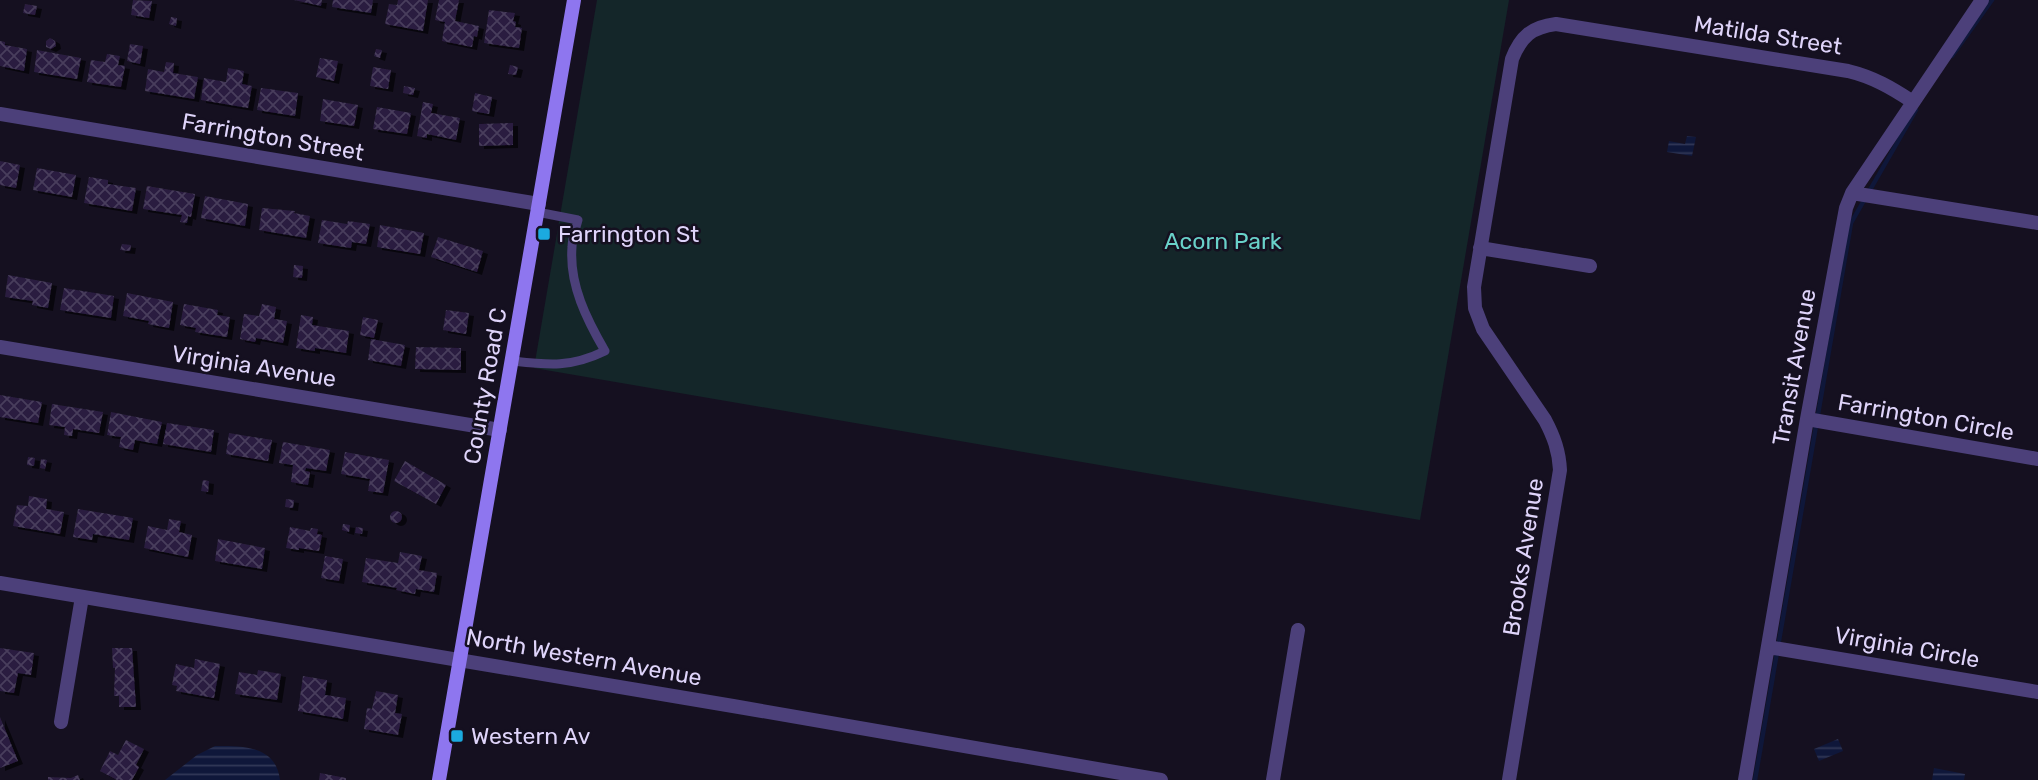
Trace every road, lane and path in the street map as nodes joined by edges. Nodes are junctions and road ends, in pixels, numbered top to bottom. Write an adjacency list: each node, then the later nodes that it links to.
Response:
1 (574, 0): 7 (main road, County Road C)
2 (1982, 0): 4 (street, Transit Avenue)
3 (1527, 34): 4 (street, Matilda Street); 9 (street, Brooks Avenue)
4 (1913, 102): 6 (street, Transit Avenue)
5 (0, 114): 7 (street, Farrington Street)
6 (1852, 193): 8 (street); 13 (street, Transit Avenue)
7 (538, 208): 12 (main road, County Road C); 12 (lane)
8 (2038, 223)
9 (1480, 248): 10 (street); 26 (street, Brooks Avenue)
10 (1590, 266)
11 (0, 347): 14 (street, Virginia Avenue)
12 (512, 361): 14 (main road, County Road C)
13 (1807, 419): 15 (street, Farrington Circle); 19 (street, Transit Avenue)
14 (500, 430): 20 (main road, County Road C)
15 (2038, 459)
16 (0, 583): 17 (street, North Western Avenue)
17 (82, 597): 20 (street, North Western Avenue); 22 (street)
18 (1298, 630): 25 (street)
19 (1768, 647): 21 (street, Virginia Circle); 27 (street, Transit Avenue)
20 (461, 660): 23 (main road, County Road C); 24 (street, North Western Avenue)
21 (2038, 692)
22 (61, 722)
23 (439, 780)
24 (1161, 780)
25 (1273, 780)
26 (1509, 780)
27 (1745, 780)

